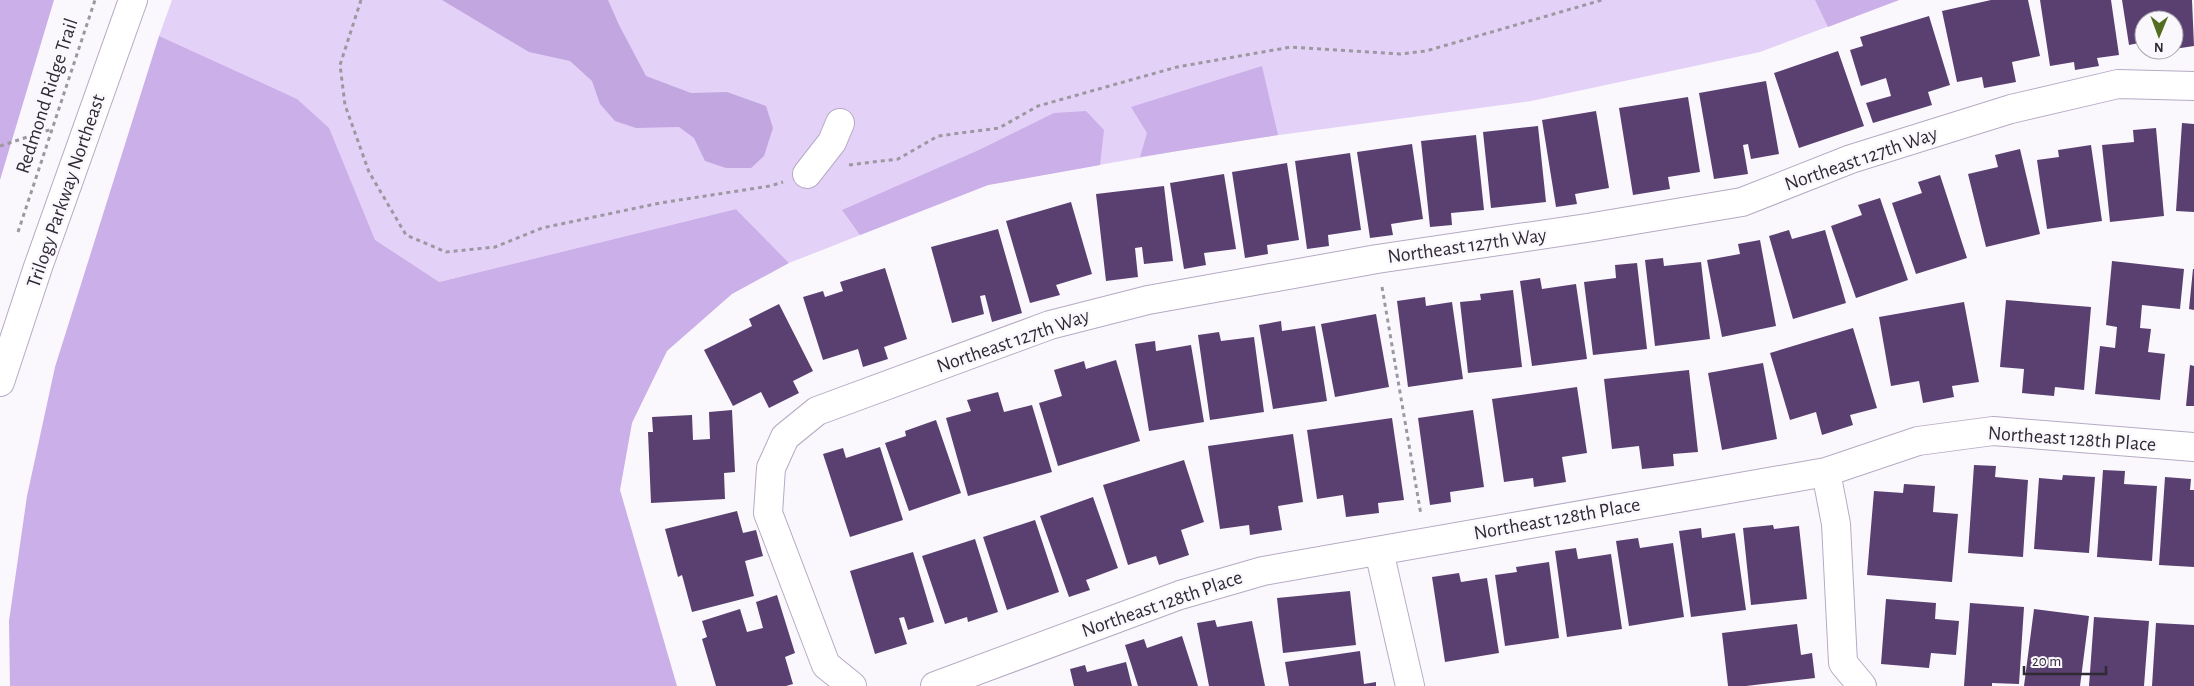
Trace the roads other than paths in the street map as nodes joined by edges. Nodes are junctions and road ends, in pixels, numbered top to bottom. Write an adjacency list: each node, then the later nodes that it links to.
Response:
1 (133, 0): 5 (street, Trilogy Parkway Northeast)
2 (2194, 86): 9 (street, Northeast 127th Way)
3 (840, 123): 4 (street)
4 (807, 174)
5 (0, 382)
6 (2194, 447): 7 (street, Northeast 128th Place)
7 (1826, 472): 8 (street, Northeast 128th Place); 13 (street)
8 (1379, 551): 10 (street, Northeast 128th Place); 11 (street); 12 (street)
9 (852, 686)
10 (935, 686)
11 (1400, 686)
12 (1410, 686)
13 (1862, 686)

